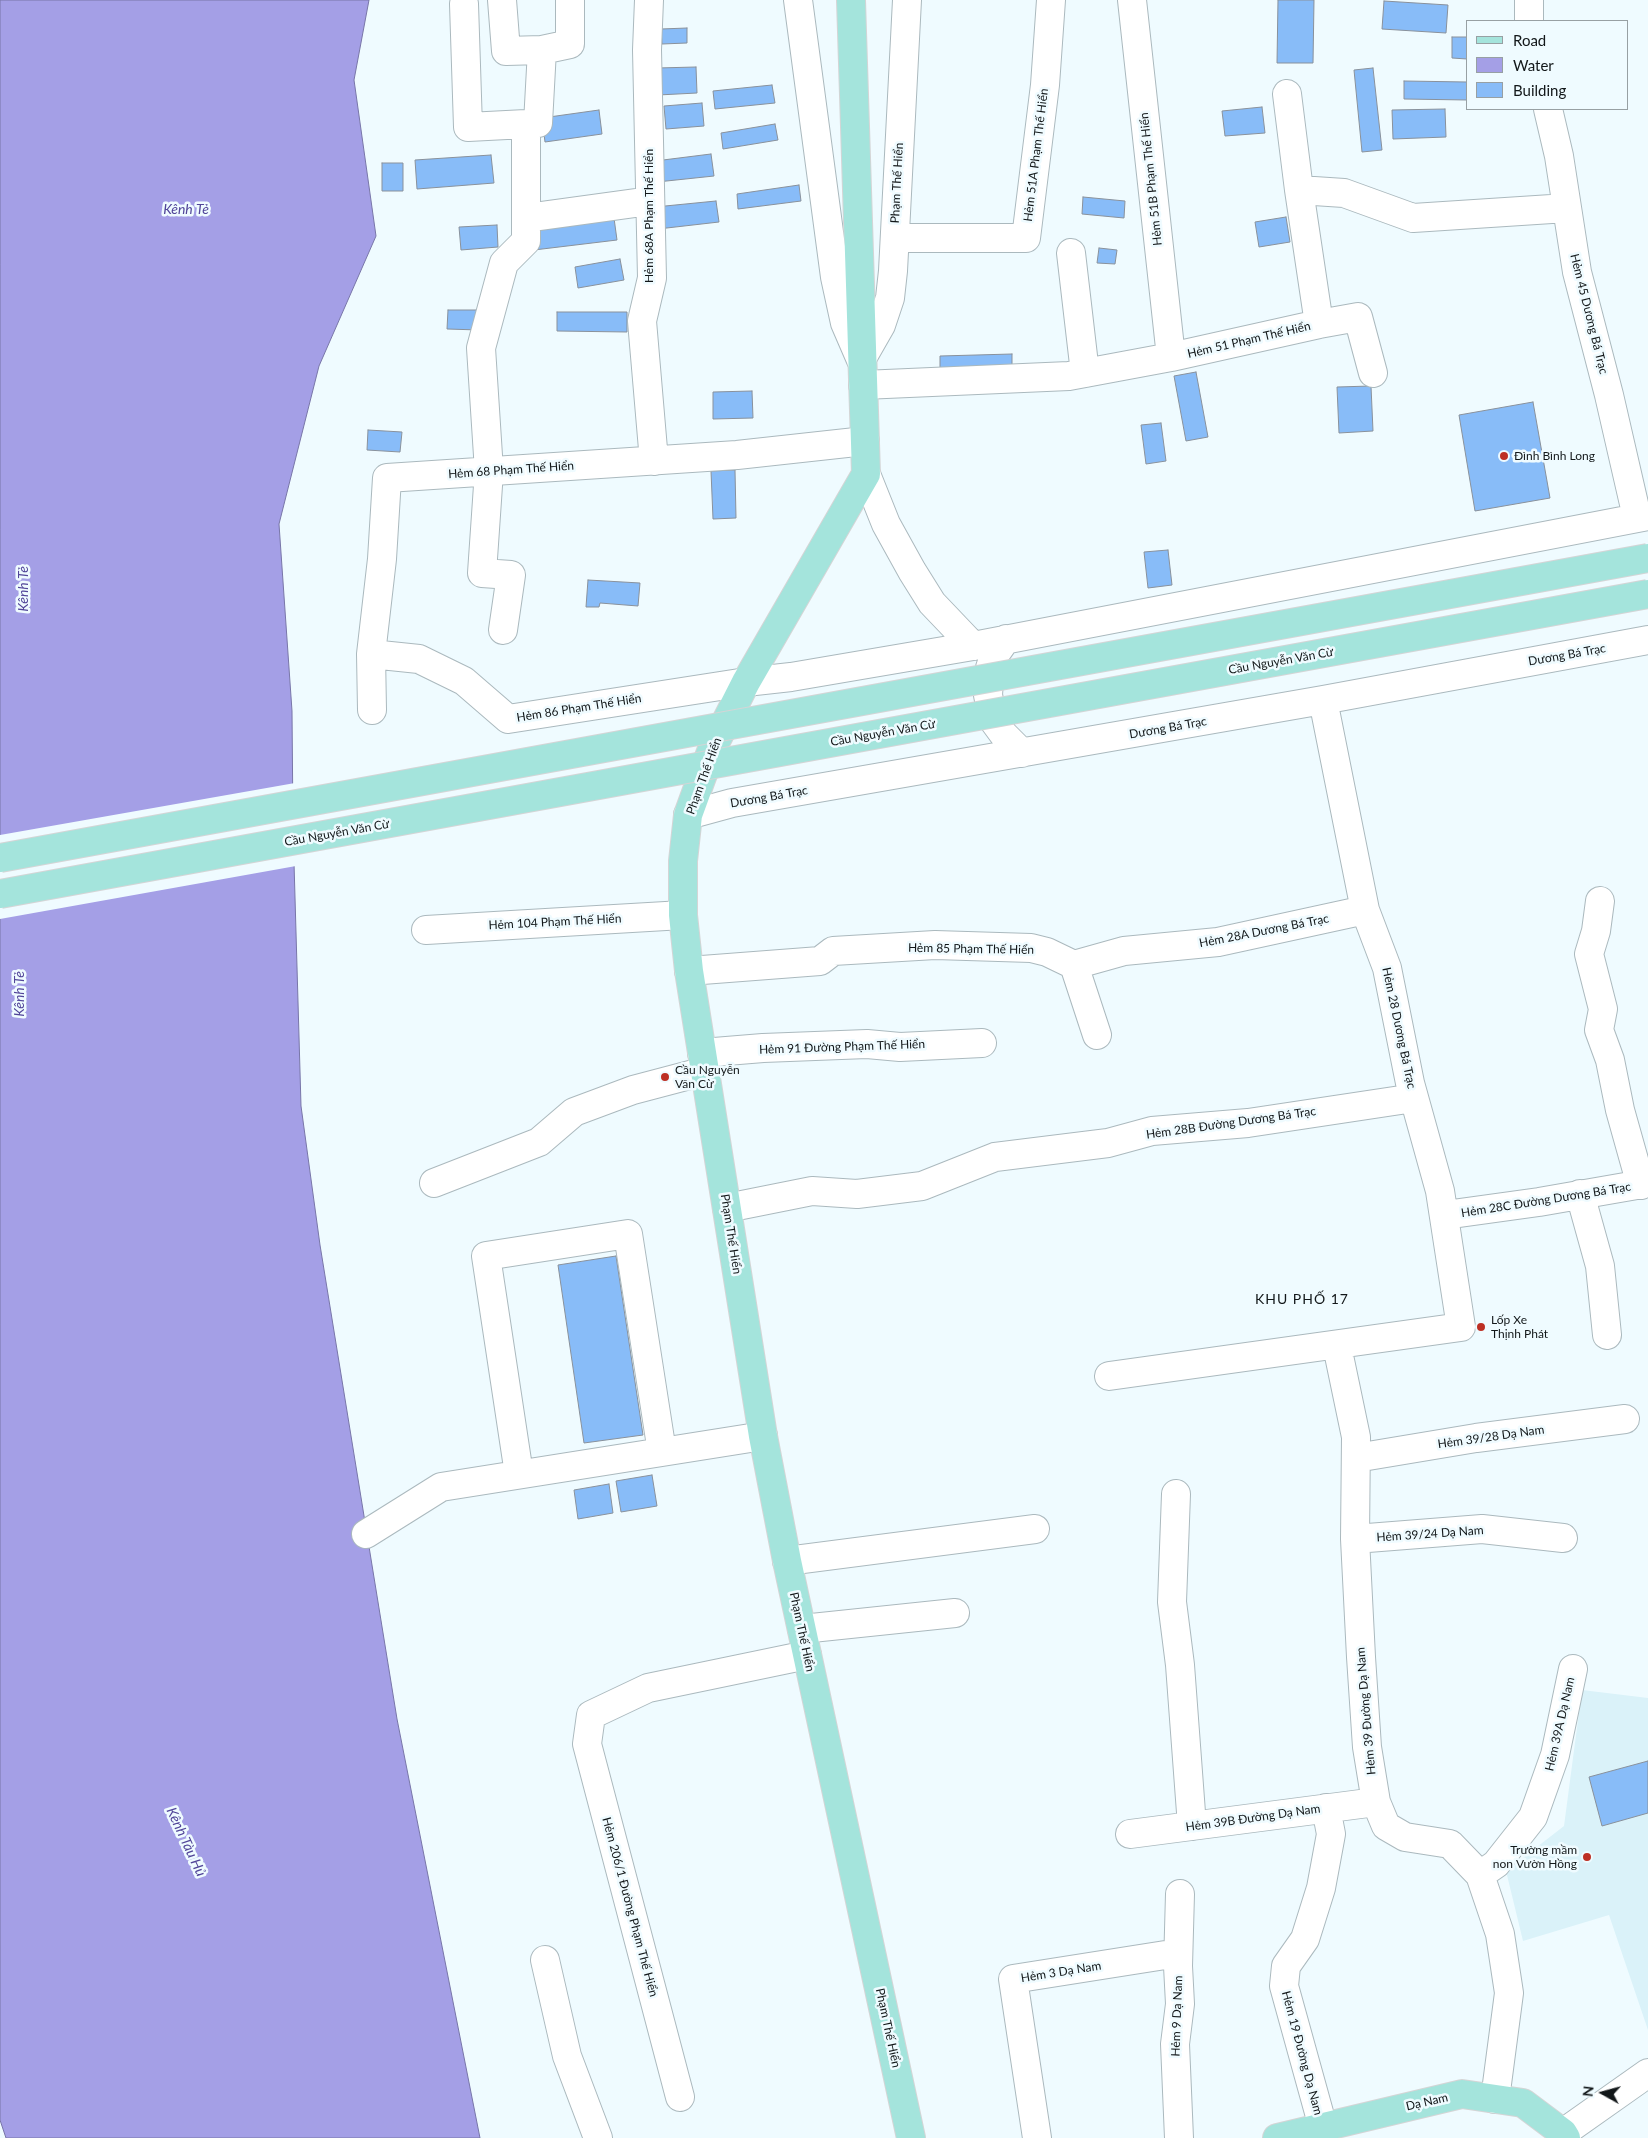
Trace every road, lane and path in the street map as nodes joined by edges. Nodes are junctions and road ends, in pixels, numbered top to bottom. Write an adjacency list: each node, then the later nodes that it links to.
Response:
1 (502, 0): 12 (street)
2 (570, 0): 12 (street)
3 (649, 0): 17 (street, Hẻm 68A Phạm Thế Hiển)
4 (798, 0): 24 (street)
5 (851, 0): 24 (main road)
6 (907, 0): 20 (street, Phạm Thế Hiển)
7 (1051, 0): 20 (street, Hẻm 51A Phạm Thế Hiển)
8 (1132, 0): 23 (street, Hẻm 51B Phạm Thế Hiển)
9 (1529, 0): 11 (street)
10 (464, 4): 15 (street)
11 (1529, 20)
12 (542, 50): 15 (street)
13 (1287, 94): 16 (street, Hẻm 51 Phạm Thế Hiển)
14 (1548, 110): 18 (street, Hẻm 45 Dương Bá Trạc)
15 (526, 124): 19 (street)
16 (1298, 190): 18 (street); 22 (street, Hẻm 51 Phạm Thế Hiển)
17 (650, 201): 19 (street); 28 (street, Hẻm 68A Phạm Thế Hiển)
18 (1567, 208): 31 (street, Hẻm 45 Dương Bá Trạc)
19 (526, 218): 29 (street)
20 (894, 238): 24 (street, Phạm Thế Hiển)
21 (1071, 253): 25 (street)
22 (1319, 324): 23 (street, Hẻm 51 Phạm Thế Hiển); 26 (street)
23 (1171, 357): 25 (street, Hẻm 51 Phạm Thế Hiển)
24 (862, 372): 25 (street, Hẻm 51 Phạm Thế Hiển); 27 (main road)
25 (1085, 373)
26 (1373, 373)
27 (865, 441): 28 (street, Hẻm 68 Phạm Thế Hiển); 30 (main road)
28 (654, 460): 29 (street, Hẻm 68 Phạm Thế Hiển)
29 (489, 471): 34 (street); 38 (street, Hẻm 68 Phạm Thế Hiển)
30 (866, 474): 37 (street); 39 (main road, Phạm Thế Hiển)
31 (1642, 516): 35 (street)
32 (1648, 558): 44 (main road, bridge)
33 (1648, 594): 45 (main road, Cầu Nguyễn Văn Cừ, bridge)
34 (503, 630)
35 (1006, 639): 37 (street); 42 (street)
36 (1648, 640): 40 (street, Dương Bá Trạc)
37 (973, 646): 39 (street)
38 (371, 654): 39 (street, Hẻm 86 Phạm Thế Hiển); 41 (street, Hẻm 68 Phạm Thế Hiển)
39 (746, 682): 43 (main road, Phạm Thế Hiển)
40 (1323, 700): 42 (street, Dương Bá Trạc); 47 (street, Hẻm 28 Dương Bá Trạc)
41 (372, 710)
42 (1022, 753): 43 (street, Dương Bá Trạc)
43 (688, 815): 48 (main road, Phạm Thế Hiển)
44 (0, 858)
45 (0, 894)
46 (1600, 900): 57 (street)
47 (1365, 910): 50 (street, Hẻm 28A Dương Bá Trạc); 55 (street, Hẻm 28 Dương Bá Trạc)
48 (683, 915): 49 (street, Hẻm 104 Phạm Thế Hiển); 51 (main road, Phạm Thế Hiển)
49 (426, 930)
50 (1074, 965): 51 (street, Hẻm 85 Phạm Thế Hiển); 52 (street)
51 (689, 971): 54 (main road, Phạm Thế Hiển)
52 (1097, 1035)
53 (982, 1043): 54 (street, Hẻm 91 Đường Phạm Thế Hiển)
54 (704, 1062): 56 (street, Hẻm 91 Đường Phạm Thế Hiển); 59 (main road, Phạm Thế Hiển)
55 (1414, 1098): 59 (street, Hẻm 28B Đường Dương Bá Trạc); 60 (street, Hẻm 28 Dương Bá Trạc)
56 (434, 1183)
57 (1644, 1184): 58 (street, Hẻm 28C Đường Dương Bá Trạc)
58 (1580, 1194): 60 (street, Hẻm 28C Đường Dương Bá Trạc); 61 (street)
59 (727, 1208): 65 (main road, Phạm Thế Hiển)
60 (1444, 1215): 62 (street, Hẻm 28 Dương Bá Trạc)
61 (1607, 1335)
62 (1337, 1346): 63 (street); 67 (street, Hẻm 39 Đường Dạ Nam)
63 (1109, 1376)
64 (1625, 1419): 67 (street, Hẻm 39/28 Dạ Nam)
65 (763, 1436): 66 (street); 74 (main road, Phạm Thế Hiển)
66 (662, 1452): 68 (street); 68 (street)
67 (1356, 1458): 73 (street, Hẻm 39 Đường Dạ Nam)
68 (519, 1474): 71 (street)
69 (1176, 1494): 80 (street)
70 (1035, 1529): 74 (street)
71 (366, 1534)
72 (1563, 1538): 73 (street, Hẻm 39/24 Dạ Nam)
73 (1355, 1539): 78 (street, Hẻm 39 Đường Dạ Nam)
74 (787, 1562): 76 (main road, Phạm Thế Hiển)
75 (955, 1612): 76 (street)
76 (805, 1642): 87 (street, Hẻm 206/1 Đường Phạm Thế Hiển); 92 (main road, Phạm Thế Hiển)
77 (1573, 1669): 82 (street, Hẻm 39A Dạ Nam)
78 (1376, 1802): 79 (street, Hẻm 39B Đường Dạ Nam); 82 (street, Hẻm 39 Đường Dạ Nam)
79 (1326, 1808): 80 (street, Hẻm 39B Đường Dạ Nam); 89 (street, Hẻm 19 Đường Dạ Nam)
80 (1192, 1826): 81 (street, Hẻm 39B Đường Dạ Nam)
81 (1130, 1834)
82 (1480, 1875): 88 (street, Hẻm 39 Đường Dạ Nam)
83 (1180, 1894): 84 (street, Hẻm 9 Dạ Nam)
84 (1178, 1953): 93 (street, Hẻm 3 Dạ Nam); 94 (street, Hẻm 9 Dạ Nam)
85 (545, 1960): 91 (street)
86 (1648, 2073): 90 (street)
87 (680, 2097)
88 (1495, 2099): 89 (main road, Dạ Nam); 90 (main road, Dạ Nam)
89 (1323, 2127): 95 (main road, Dạ Nam)
90 (1564, 2135)
91 (598, 2138)
92 (911, 2138)
93 (1037, 2138)
94 (1179, 2138)
95 (1277, 2138)

